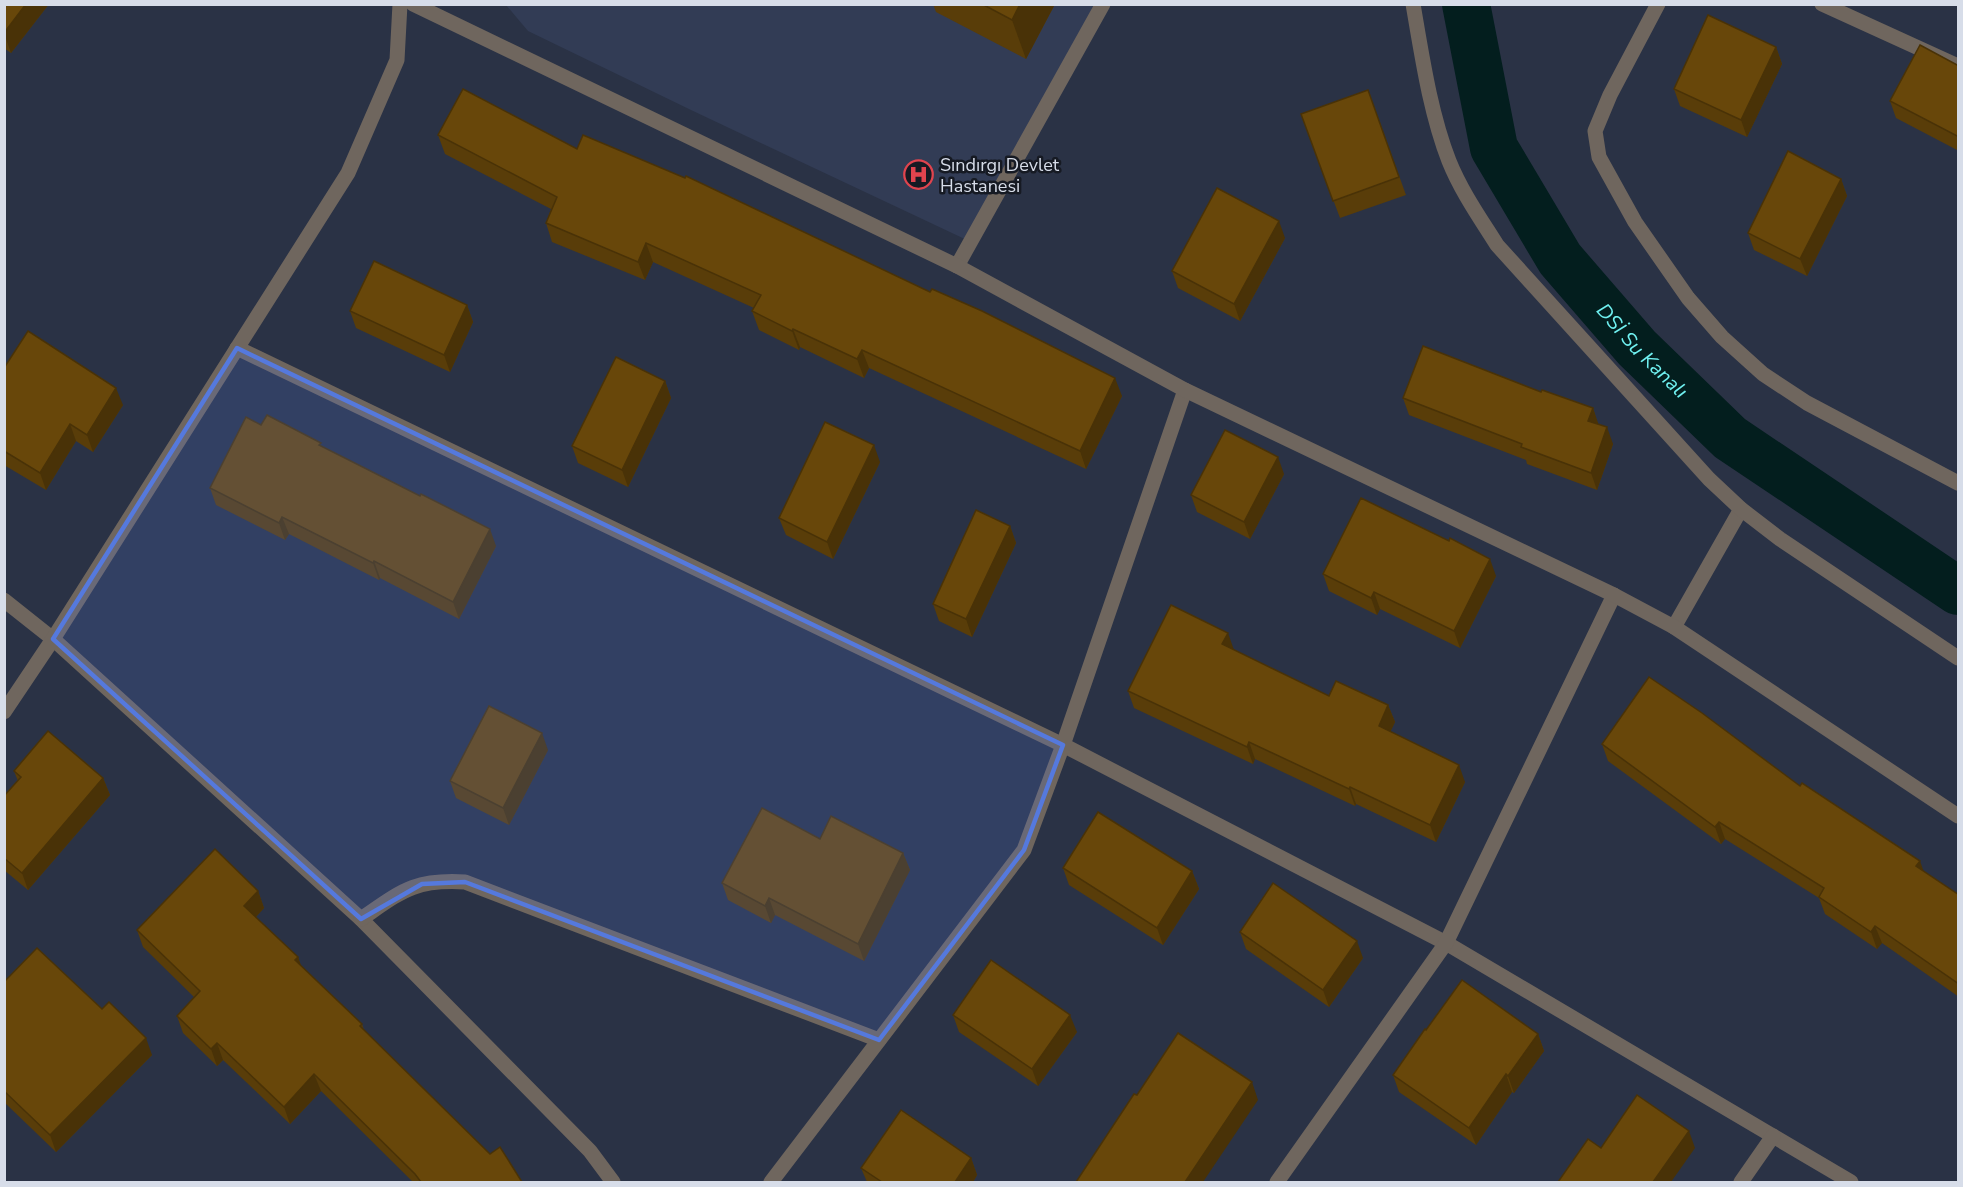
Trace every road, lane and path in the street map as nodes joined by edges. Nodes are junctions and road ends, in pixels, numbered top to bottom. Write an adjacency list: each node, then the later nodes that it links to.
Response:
1 (400, 4): 9 (street)
2 (413, 4): 8 (street)
3 (1103, 4): 8 (street)
4 (1413, 4): 12 (street)
5 (1658, 4): 11 (street)
6 (1822, 4): 7 (street)
7 (1959, 66)
8 (957, 266): 10 (street)
9 (237, 348): 16 (street); 19 (street)
10 (1185, 390): 13 (street); 19 (street)
11 (1959, 483)
12 (1741, 509): 15 (street); 17 (street)
13 (1614, 595): 15 (street); 22 (street)
14 (4, 600): 16 (street)
15 (1674, 627): 20 (street)
16 (53, 639): 18 (street); 21 (street)
17 (1959, 658)
18 (4, 712)
19 (1063, 745): 22 (street); 23 (street)
20 (1959, 816)
21 (361, 919): 23 (street); 25 (street)
22 (1446, 943): 24 (street); 27 (street)
23 (879, 1040): 26 (street)
24 (1773, 1136): 28 (street); 29 (street)
25 (613, 1182)
26 (771, 1182)
27 (1277, 1182)
28 (1741, 1182)
29 (1851, 1182)

